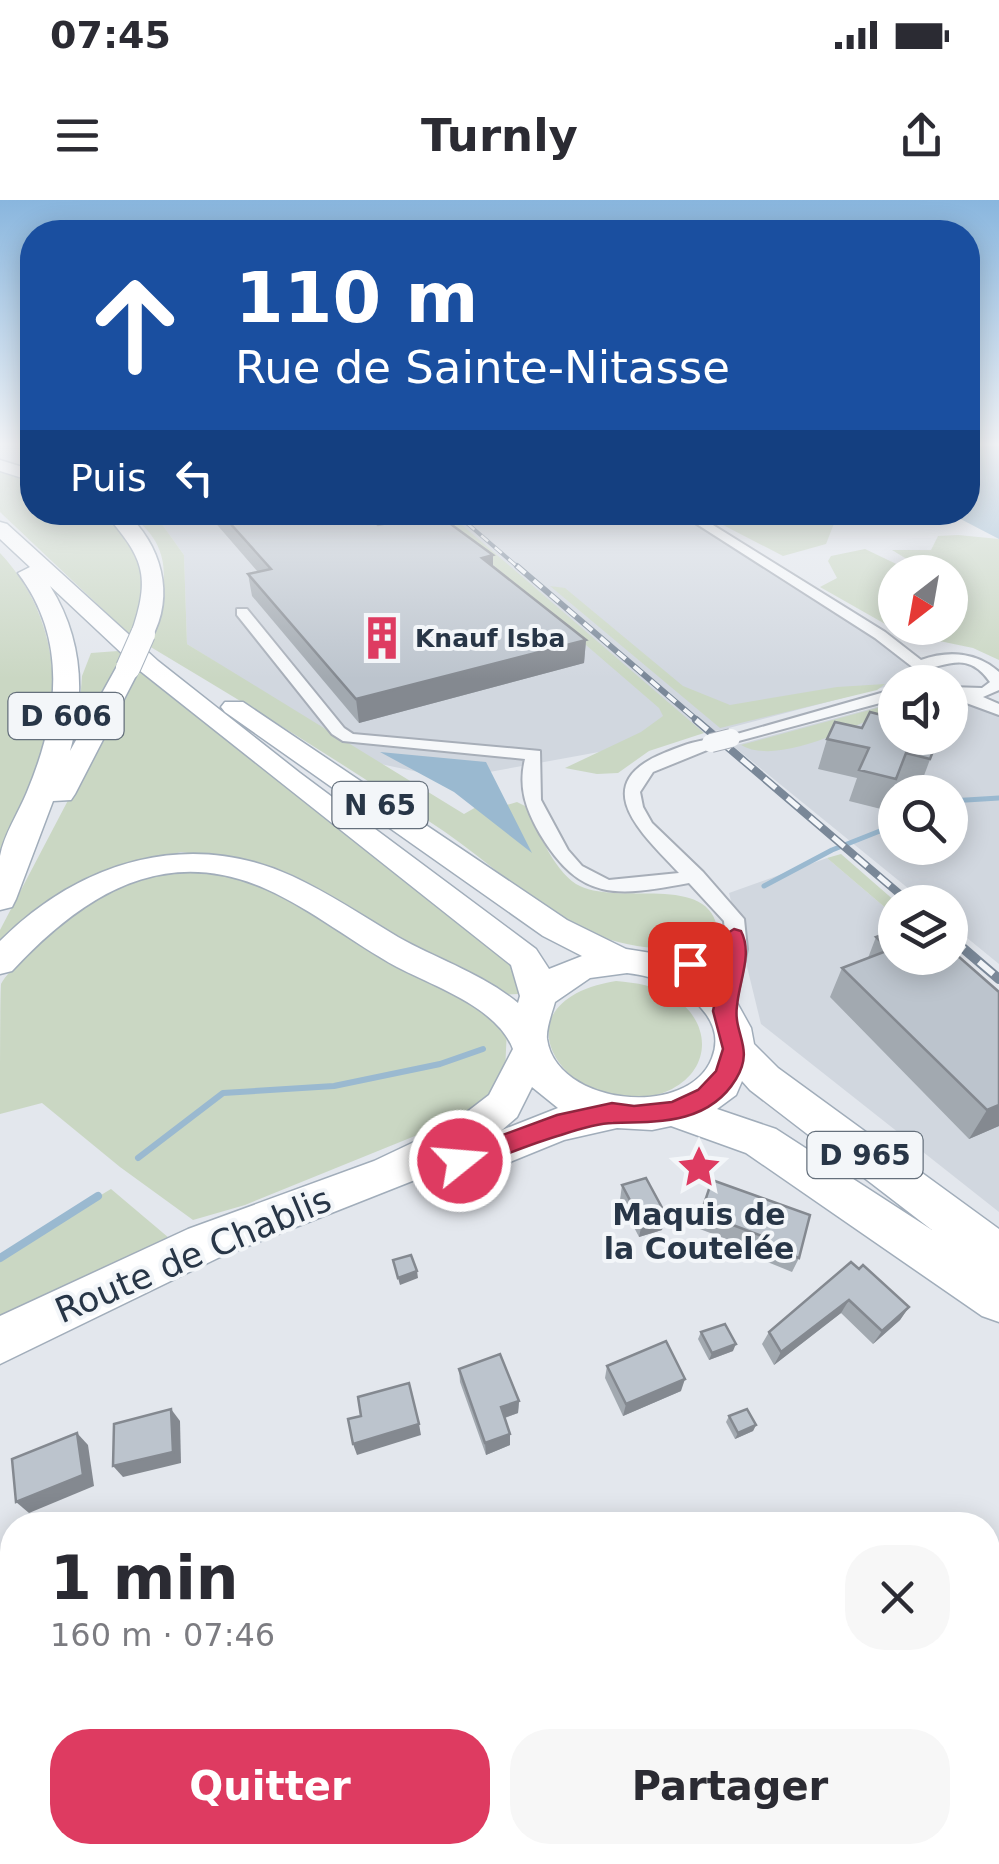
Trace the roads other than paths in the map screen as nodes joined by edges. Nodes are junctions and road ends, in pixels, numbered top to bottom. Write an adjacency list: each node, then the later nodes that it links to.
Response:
1 (126, 525): 9 (main road, D 606)
2 (704, 525): 6 (street)
3 (0, 528): 9 (main road, N 65)
4 (0, 542): 19 (main road, D 606)
5 (242, 612): 18 (street)
6 (878, 634)
7 (890, 645): 11 (street)
8 (909, 645): 10 (street)
9 (132, 648): 19 (main road, D 606); 21 (main road, N 65); 24 (main road, N 65)
10 (947, 658): 12 (street); 13 (street)
11 (909, 665)
12 (927, 665)
13 (998, 684): 14 (street)
14 (968, 693)
15 (968, 698): 17 (street)
16 (878, 699): 18 (street, bridge)
17 (999, 710)
18 (696, 876): 20 (street)
19 (0, 899)
20 (734, 936): 23 (street); 25 (street)
21 (621, 961): 23 (main road); 24 (main road)
22 (0, 962): 26 (main road)
23 (667, 969): 25 (main road)
24 (538, 996): 26 (main road)
25 (730, 1030): 27 (main road); 30 (main road, D 965)
26 (528, 1042): 28 (main road); 29 (main road)
27 (676, 1111): 28 (main road); 31 (main road, D 965)
28 (612, 1113): 29 (main road)
29 (389, 1174): 32 (main road, Route de Chablis)
30 (999, 1255)
31 (999, 1300)
32 (0, 1341)

